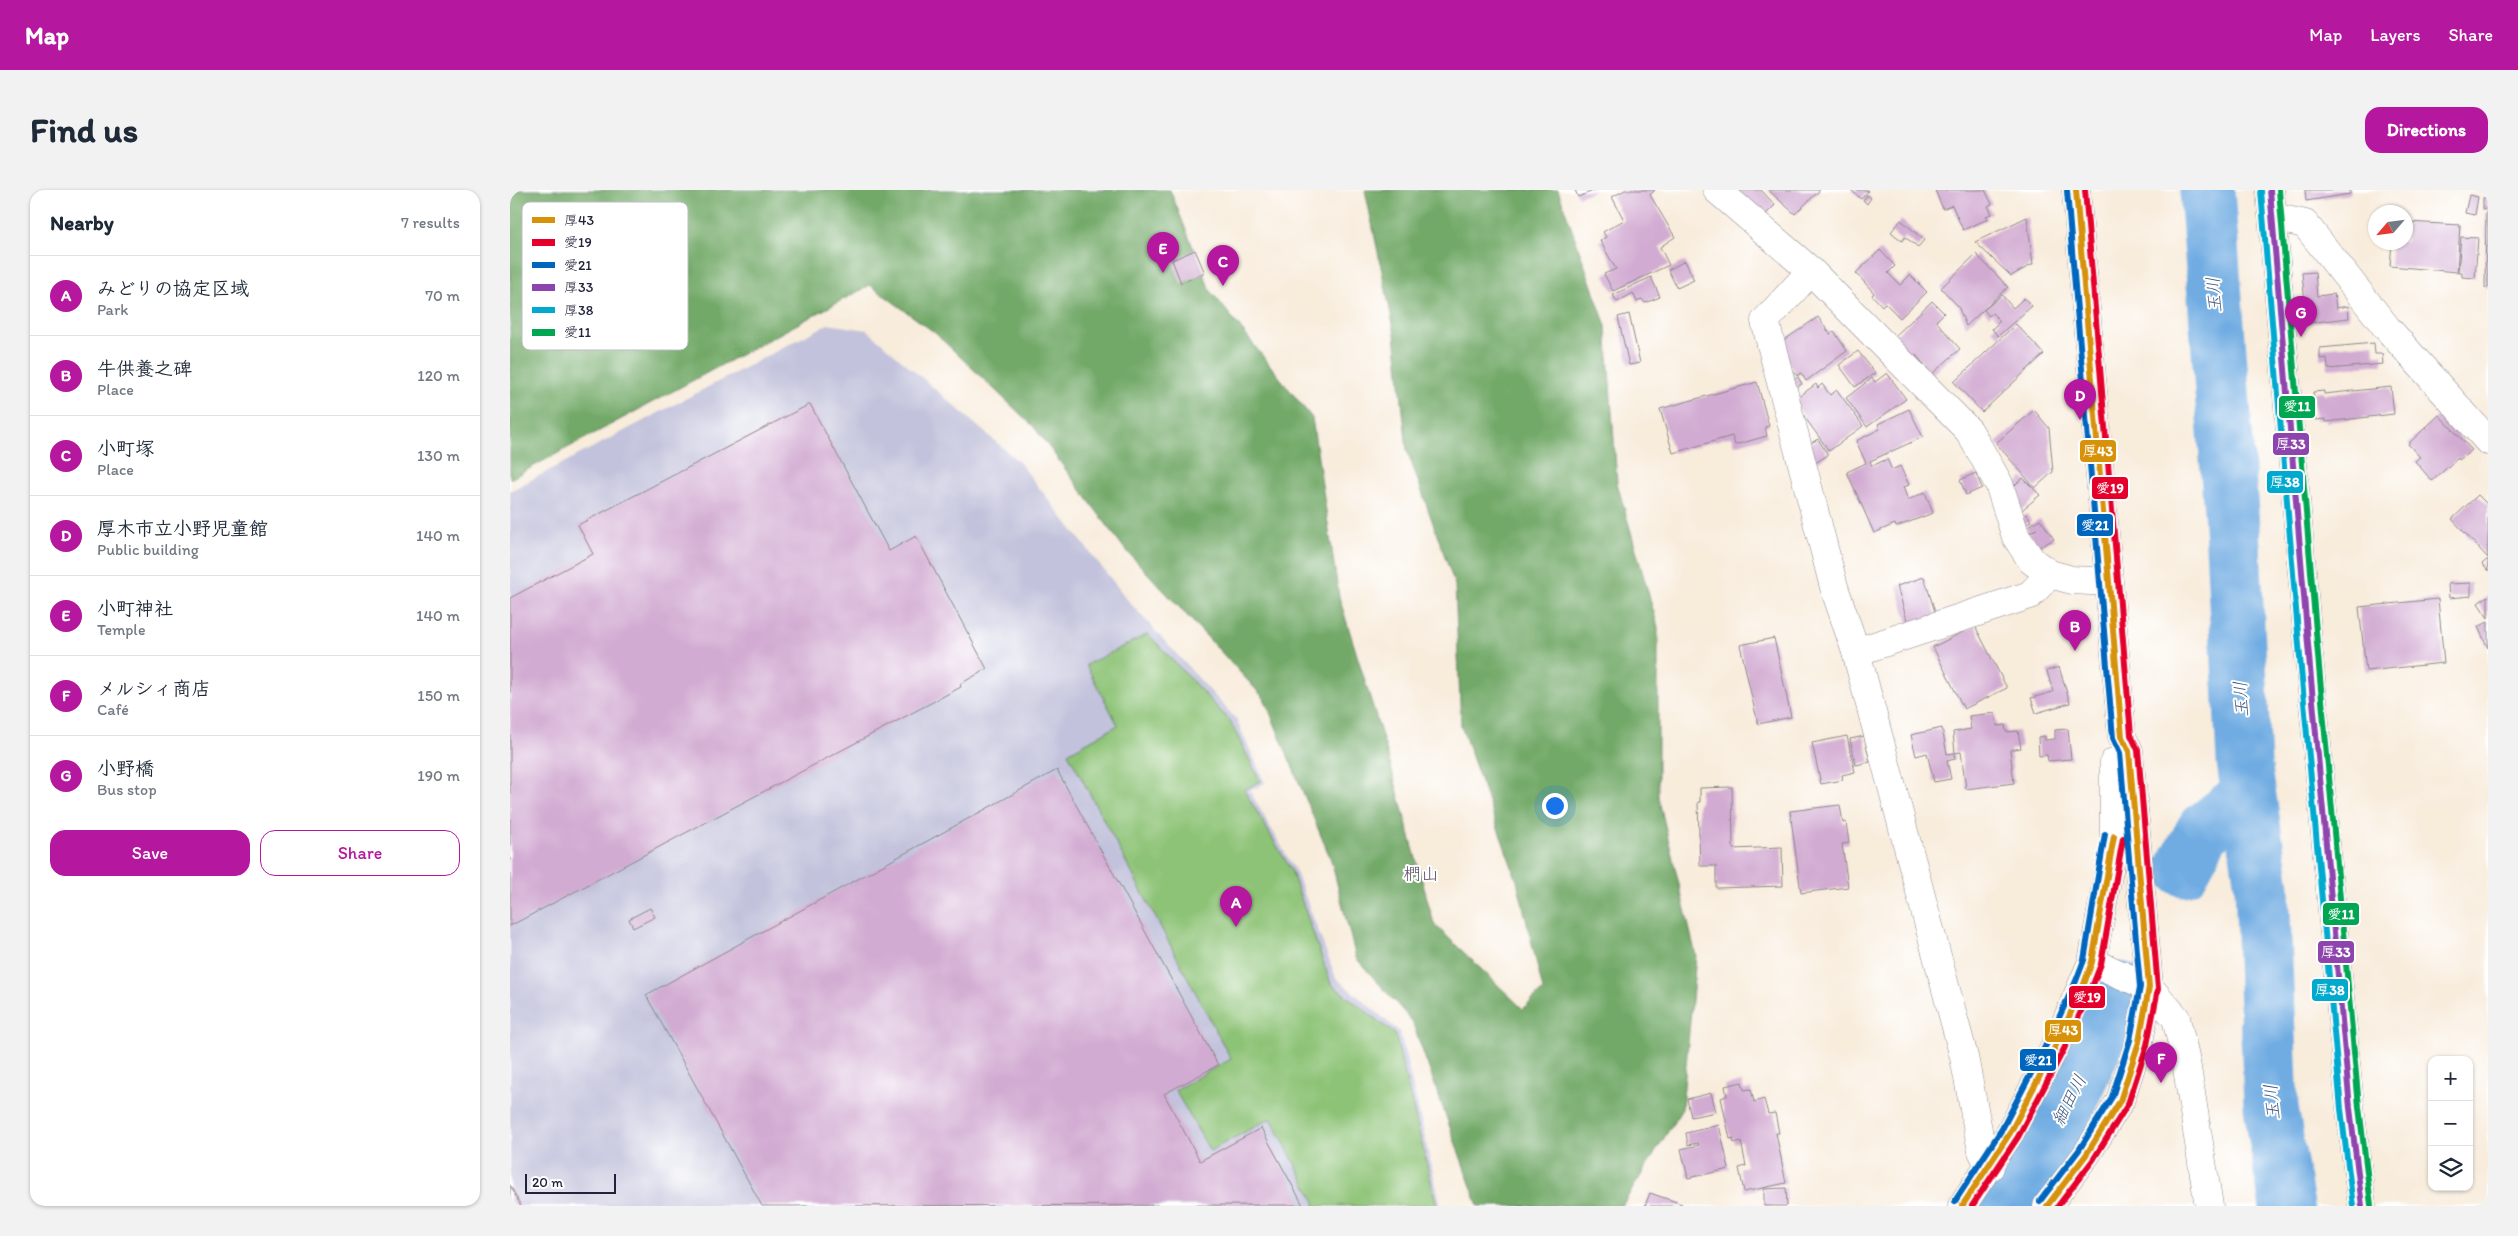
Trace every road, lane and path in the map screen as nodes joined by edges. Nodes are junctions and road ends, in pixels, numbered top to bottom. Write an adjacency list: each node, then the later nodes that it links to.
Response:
1 (1717, 190): 5 (street)
2 (2076, 190): 8 (street)
3 (2270, 190): 4 (street)
4 (2273, 217): 6 (street); 17 (street)
5 (1811, 272): 7 (street); 9 (street)
6 (2488, 441)
7 (2050, 574): 8 (street); 9 (street)
8 (2108, 582): 10 (street)
9 (1856, 652): 13 (street)
10 (2122, 737): 11 (street); 12 (street)
11 (2100, 966): 12 (street); 13 (street)
12 (2144, 985): 15 (street); 16 (street)
13 (1990, 1167): 14 (street)
14 (1962, 1206)
15 (2047, 1206)
16 (2208, 1206)
17 (2362, 1206)

